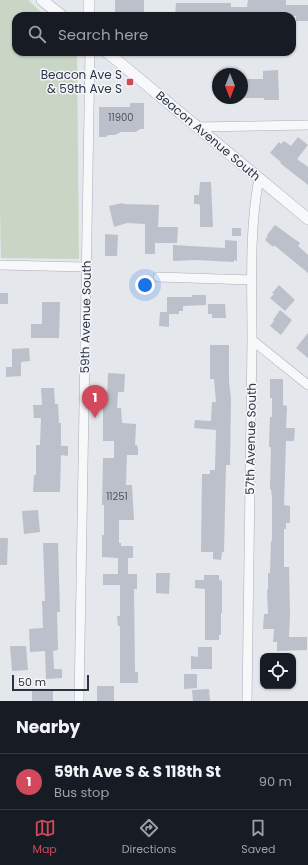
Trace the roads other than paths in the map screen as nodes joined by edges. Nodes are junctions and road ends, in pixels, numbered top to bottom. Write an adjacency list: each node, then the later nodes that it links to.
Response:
1 (42, 0): 3 (street)
2 (89, 0): 4 (street)
3 (57, 12)
4 (89, 12)
5 (90, 56): 12 (street, 59th Avenue South)
6 (112, 56): 8 (street, Beacon Avenue South)
7 (308, 125): 8 (street)
8 (196, 127): 9 (street, Beacon Avenue South)
9 (259, 178): 10 (street, Beacon Avenue South); 14 (street, 57th Avenue South)
10 (308, 219)
11 (0, 265): 12 (street)
12 (86, 267): 17 (street, 59th Avenue South)
13 (158, 277): 14 (street)
14 (252, 280): 15 (street, 57th Avenue South)
15 (252, 340): 16 (street); 18 (street, 57th Avenue South)
16 (308, 385)
17 (79, 701)
18 (247, 701)

